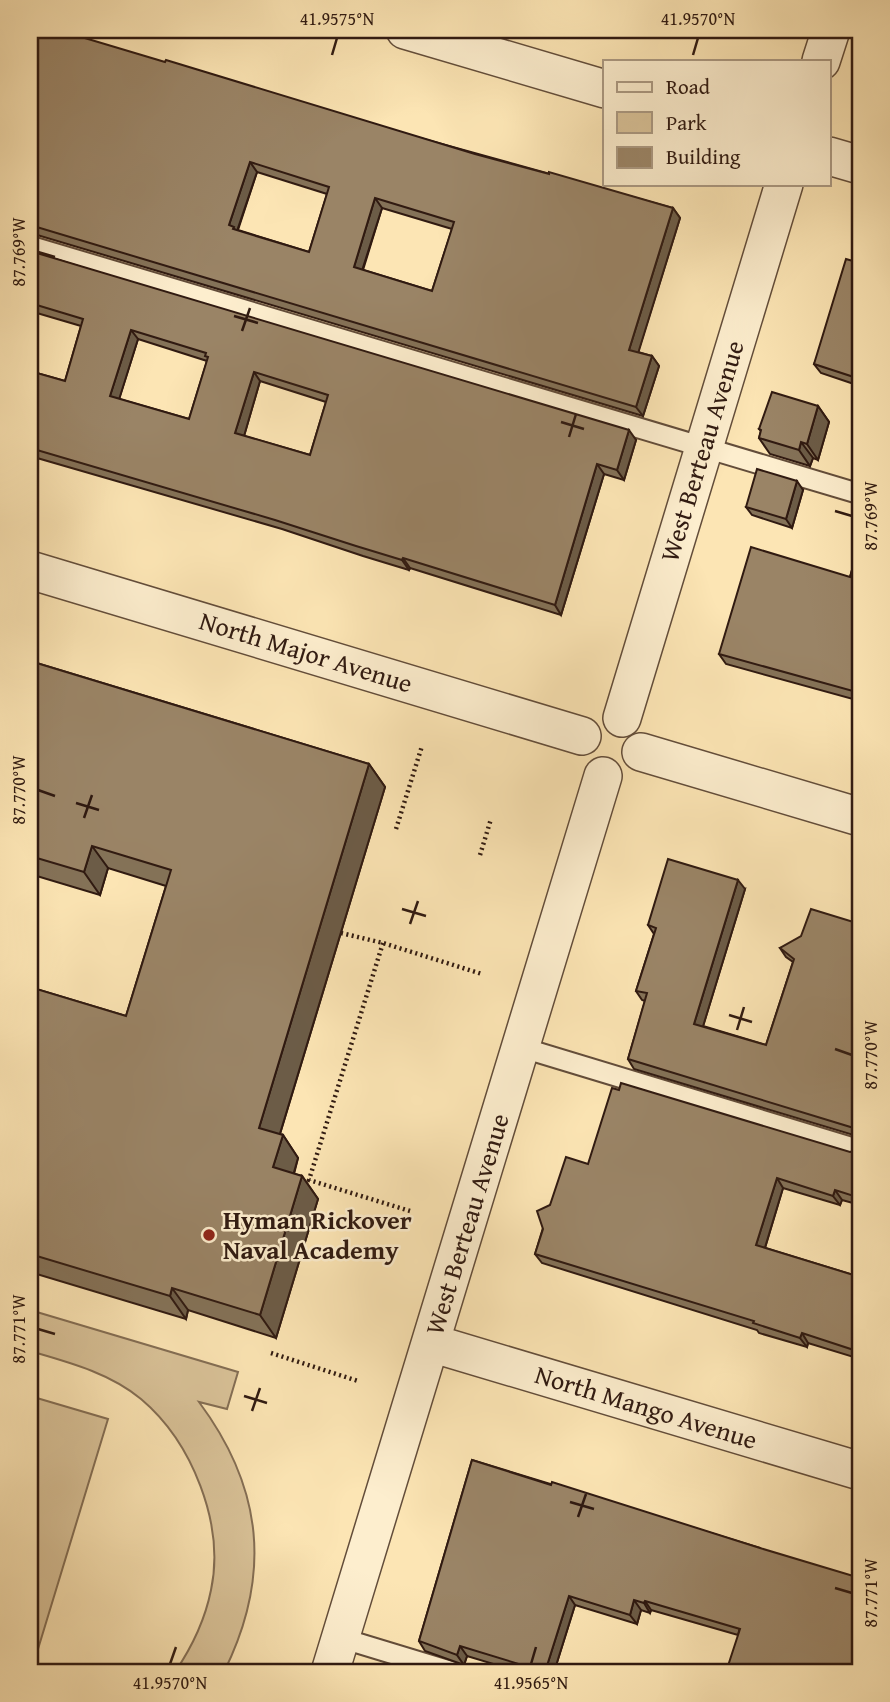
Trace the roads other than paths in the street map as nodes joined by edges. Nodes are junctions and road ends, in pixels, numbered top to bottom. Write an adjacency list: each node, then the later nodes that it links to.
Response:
1 (405, 30): 4 (street)
2 (831, 30): 3 (street)
3 (821, 60)
4 (603, 88)
5 (830, 156): 6 (street)
6 (860, 165)
7 (783, 186): 9 (street, West Berteau Avenue)
8 (30, 246): 9 (lane)
9 (703, 446): 10 (lane); 12 (street, West Berteau Avenue)
10 (860, 494)
11 (30, 570): 13 (street, North Major Avenue)
12 (622, 718): 13 (street); 14 (street)
13 (582, 736): 15 (street)
14 (641, 752): 15 (street); 16 (street)
15 (603, 776): 17 (street, West Berteau Avenue)
16 (860, 817)
17 (520, 1047): 18 (lane); 19 (street, West Berteau Avenue)
18 (860, 1150)
19 (431, 1343): 20 (street, North Mango Avenue); 21 (street, West Berteau Avenue)
20 (860, 1471)
21 (335, 1655): 22 (lane)
22 (453, 1672)

